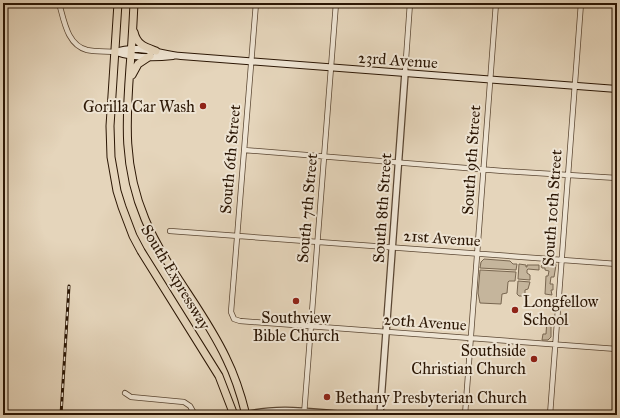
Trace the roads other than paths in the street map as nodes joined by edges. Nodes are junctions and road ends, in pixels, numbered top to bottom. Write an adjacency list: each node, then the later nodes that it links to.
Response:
1 (58, 3): 13 (street, 23rd Avenue)
2 (118, 3): 13 (main road, South Expressway)
3 (134, 3): 11 (main road, South Expressway)
4 (256, 3): 17 (street, South 6th Street)
5 (336, 3): 18 (street, South 7th Street)
6 (410, 3): 19 (street, South 8th Street)
7 (496, 3): 20 (street, South 9th Street)
8 (581, 3): 21 (street, South 10th Street)
9 (604, 3): 10 (street)
10 (617, 4)
11 (133, 24): 12 (main road); 14 (main road, South Expressway)
12 (156, 51): 14 (main road, 23rd Avenue); 16 (main road, 23rd Avenue)
13 (116, 52): 14 (main road, 23rd Avenue); 46 (main road, South Expressway)
14 (131, 52): 15 (main road, 23rd Avenue); 22 (main road, South Expressway)
15 (150, 56): 16 (main road, 23rd Avenue); 22 (main road)
16 (177, 56): 17 (main road, 23rd Avenue)
17 (251, 62): 18 (main road, 23rd Avenue); 24 (street, South 6th Street)
18 (331, 68): 19 (main road, 23rd Avenue); 25 (street, South 7th Street)
19 (405, 73): 20 (main road, 23rd Avenue); 26 (street, South 8th Street)
20 (490, 80): 21 (main road, 23rd Avenue); 27 (street, South 9th Street)
21 (575, 86): 23 (main road, 23rd Avenue); 28 (street, South 10th Street)
22 (128, 87): 47 (main road, South Expressway)
23 (617, 89)
24 (244, 150): 25 (street); 31 (street, South 6th Street)
25 (324, 157): 26 (street); 32 (street, South 7th Street)
26 (398, 162): 27 (street); 33 (street, South 8th Street)
27 (483, 169): 28 (street); 34 (street, South 9th Street)
28 (568, 175): 29 (street); 35 (street, South 10th Street)
29 (617, 178)
30 (170, 231): 31 (street, 21st Avenue)
31 (237, 236): 32 (street, 21st Avenue); 37 (street, South 6th Street)
32 (318, 242): 33 (street, 21st Avenue); 38 (street, South 7th Street)
33 (392, 247): 34 (street, 21st Avenue); 39 (street, South 8th Street)
34 (477, 254): 35 (street, 21st Avenue); 40 (street, South 9th Street)
35 (562, 260): 36 (street, 21st Avenue); 41 (street, South 10th Street)
36 (617, 264)
37 (233, 318): 38 (street, 20th Avenue)
38 (311, 327): 39 (street, 20th Avenue); 44 (street, South 7th Street)
39 (386, 332): 40 (street, 20th Avenue); 49 (street, South 8th Street)
40 (470, 338): 41 (street, 20th Avenue); 50 (street, South 9th Street)
41 (555, 344): 42 (street, 20th Avenue); 51 (street, South 10th Street)
42 (617, 349)
43 (125, 393): 45 (street)
44 (304, 413): 47 (street); 48 (street)
45 (195, 415)
46 (234, 415)
47 (246, 415)
48 (351, 415)
49 (380, 415)
50 (465, 415)
51 (550, 415)

